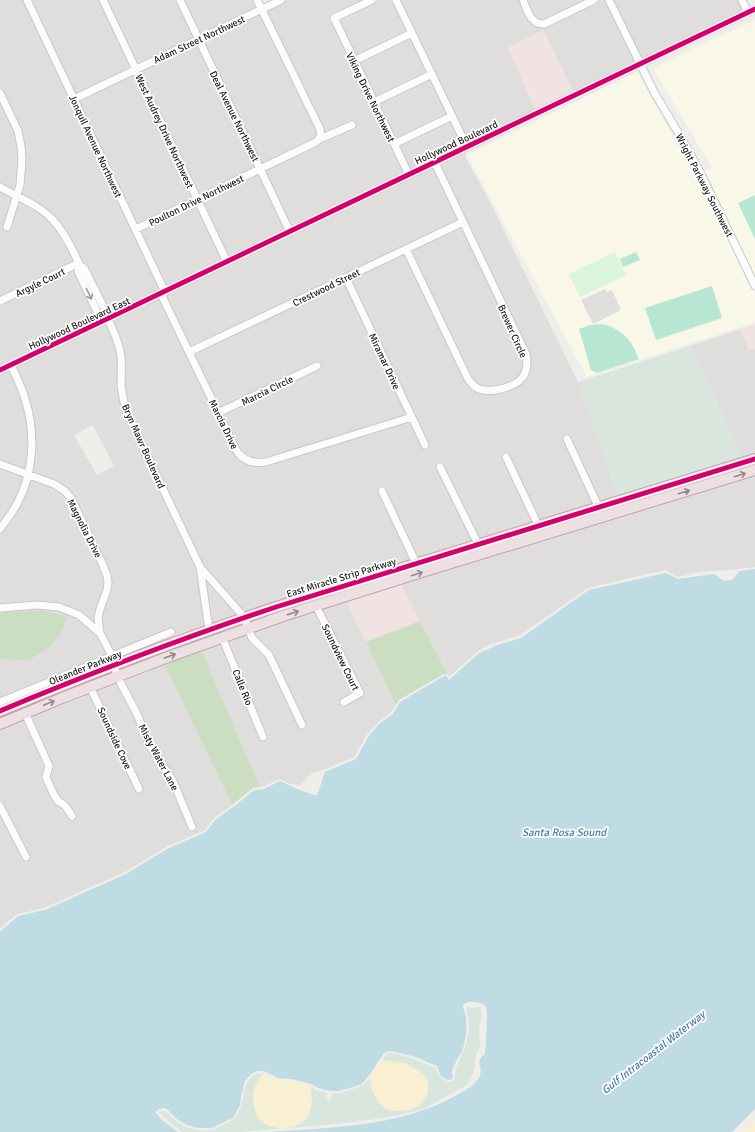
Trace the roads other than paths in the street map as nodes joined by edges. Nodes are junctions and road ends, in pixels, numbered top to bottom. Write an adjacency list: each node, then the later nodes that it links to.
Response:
1 (27, 0): 21 (street, Jonquil Avenue Northwest)
2 (103, 0): 18 (street, West Audrey Drive Northwest)
3 (180, 0): 15 (street, Deal Avenue Northwest)
4 (257, 0): 12 (street)
5 (281, 0): 12 (street, Adam Street Northwest)
6 (372, 0): 16 (street, Viking Drive Northwest)
7 (396, 0): 14 (street)
8 (523, 0): 9 (street)
9 (594, 0)
10 (609, 0): 17 (street, Wright Parkway Southwest)
11 (742, 0): 13 (street)
12 (262, 9): 15 (street, Adam Street Northwest); 25 (street)
13 (752, 11): 17 (street, Hollywood Boulevard)
14 (412, 33): 16 (street); 19 (street)
15 (198, 39): 18 (street, Adam Street Northwest); 29 (street, Deal Avenue Northwest)
16 (354, 61): 22 (street, Viking Drive Northwest)
17 (640, 64): 27 (street, Hollywood Boulevard); 42 (street, Wright Parkway Southwest)
18 (136, 69): 21 (street, Adam Street Northwest); 33 (street, West Audrey Drive Northwest)
19 (432, 74): 22 (street); 23 (street)
20 (0, 93): 32 (street)
21 (74, 99): 36 (street, Jonquil Avenue Northwest)
22 (374, 102): 26 (street, Viking Drive Northwest)
23 (452, 116): 26 (street); 27 (street)
24 (352, 125): 25 (street, Poulton Drive Northwest)
25 (320, 139): 29 (street, Poulton Drive Northwest)
26 (394, 144): 30 (street, Viking Drive Northwest)
27 (467, 147): 28 (street, Hollywood Boulevard)
28 (435, 162): 30 (street, Hollywood Boulevard); 34 (street, Brewer Circle)
29 (260, 169): 33 (street, Poulton Drive Northwest); 37 (street, Deal Avenue Northwest)
30 (409, 175): 37 (street, Hollywood Boulevard)
31 (0, 187): 32 (street, Bryn Mawr Boulevard)
32 (16, 196): 35 (street); 40 (street, Bryn Mawr Boulevard)
33 (198, 199): 36 (street, Poulton Drive Northwest); 39 (street, West Audrey Drive Northwest)
34 (463, 222): 38 (street, Crestwood Street); 38 (street, Brewer Circle)
35 (7, 227)
36 (136, 229): 43 (street, Jonquil Avenue Northwest)
37 (290, 232): 39 (street, Hollywood Boulevard)
38 (406, 249): 41 (street, Crestwood Street)
39 (227, 262): 43 (street, Hollywood Boulevard)
40 (80, 264): 44 (street, Argyle Court); 45 (street, Bryn Mawr Boulevard)
41 (346, 278): 46 (street, Crestwood Street); 51 (street, Miramar Drive)
42 (755, 286)
43 (163, 293): 45 (street, Hollywood Boulevard East); 46 (street, Marcia Drive)
44 (0, 301)
45 (106, 320): 47 (street, Hollywood Boulevard East); 70 (street, Bryn Mawr Boulevard)
46 (189, 352): 50 (street, Marcia Drive)
47 (10, 365): 49 (street, Hollywood Boulevard East); 60 (street)
48 (317, 366): 50 (street, Marcia Circle)
49 (0, 370)
50 (218, 413): 51 (street, Marcia Drive)
51 (412, 417): 53 (street, Miramar Drive)
52 (567, 439): 63 (street)
53 (425, 445)
54 (506, 457): 65 (street)
55 (755, 458): 59 (highway, East Miracle Strip Parkway)
56 (0, 464): 60 (street, Magnolia Drive)
57 (440, 467): 67 (street)
58 (755, 470): 61 (highway, East Miracle Strip Parkway, one-way to 58)
59 (711, 472): 61 (highway); 63 (highway, East Miracle Strip Parkway)
60 (28, 474): 66 (street); 79 (street, Magnolia Drive)
61 (715, 483): 64 (highway, East Miracle Strip Parkway, one-way to 61)
62 (382, 492): 69 (street)
63 (598, 506): 64 (street); 65 (highway, East Miracle Strip Parkway)
64 (599, 518): 68 (highway, East Miracle Strip Parkway)
65 (538, 525): 67 (highway, East Miracle Strip Parkway)
66 (0, 530)
67 (478, 544): 68 (highway); 69 (highway, East Miracle Strip Parkway)
68 (481, 554): 72 (highway, East Miracle Strip Parkway, one-way to 68)
69 (416, 563): 71 (highway, East Miracle Strip Parkway)
70 (200, 567): 75 (street, Bryn Mawr Boulevard); 77 (street, Bryn Mawr Boulevard)
71 (352, 582): 72 (highway); 75 (highway, East Miracle Strip Parkway)
72 (356, 593): 73 (highway, East Miracle Strip Parkway)
73 (316, 606): 76 (highway, East Miracle Strip Parkway, one-way to 73); 85 (street, Soundview Court)
74 (0, 608): 79 (street)
75 (244, 618): 76 (street, Bryn Mawr Boulevard); 77 (highway, East Miracle Strip Parkway)
76 (248, 628): 80 (highway, East Miracle Strip Parkway); 89 (street, Bryn Mawr Boulevard)
77 (209, 630): 81 (highway, East Miracle Strip Parkway)
78 (171, 632): 81 (street, Oleander Parkway)
79 (100, 633): 81 (street, Misty Water Lane)
80 (222, 637): 82 (highway, East Miracle Strip Parkway, one-way to 80); 90 (street, Calle Rio)
81 (113, 660): 82 (street, Misty Water Lane); 84 (street, Oleander Parkway); 86 (highway, East Miracle Strip Parkway)
82 (117, 676): 83 (highway, East Miracle Strip Parkway); 94 (street, Misty Water Lane)
83 (90, 687): 87 (highway, East Miracle Strip Parkway, one-way to 83); 91 (street, Soundside Cove)
84 (0, 702)
85 (344, 702)
86 (0, 711)
87 (25, 713): 88 (highway, East Miracle Strip Parkway); 93 (street)
88 (0, 724)
89 (302, 725)
90 (263, 737)
91 (139, 790)
92 (0, 806): 95 (street)
93 (72, 816)
94 (192, 827)
95 (26, 857)

